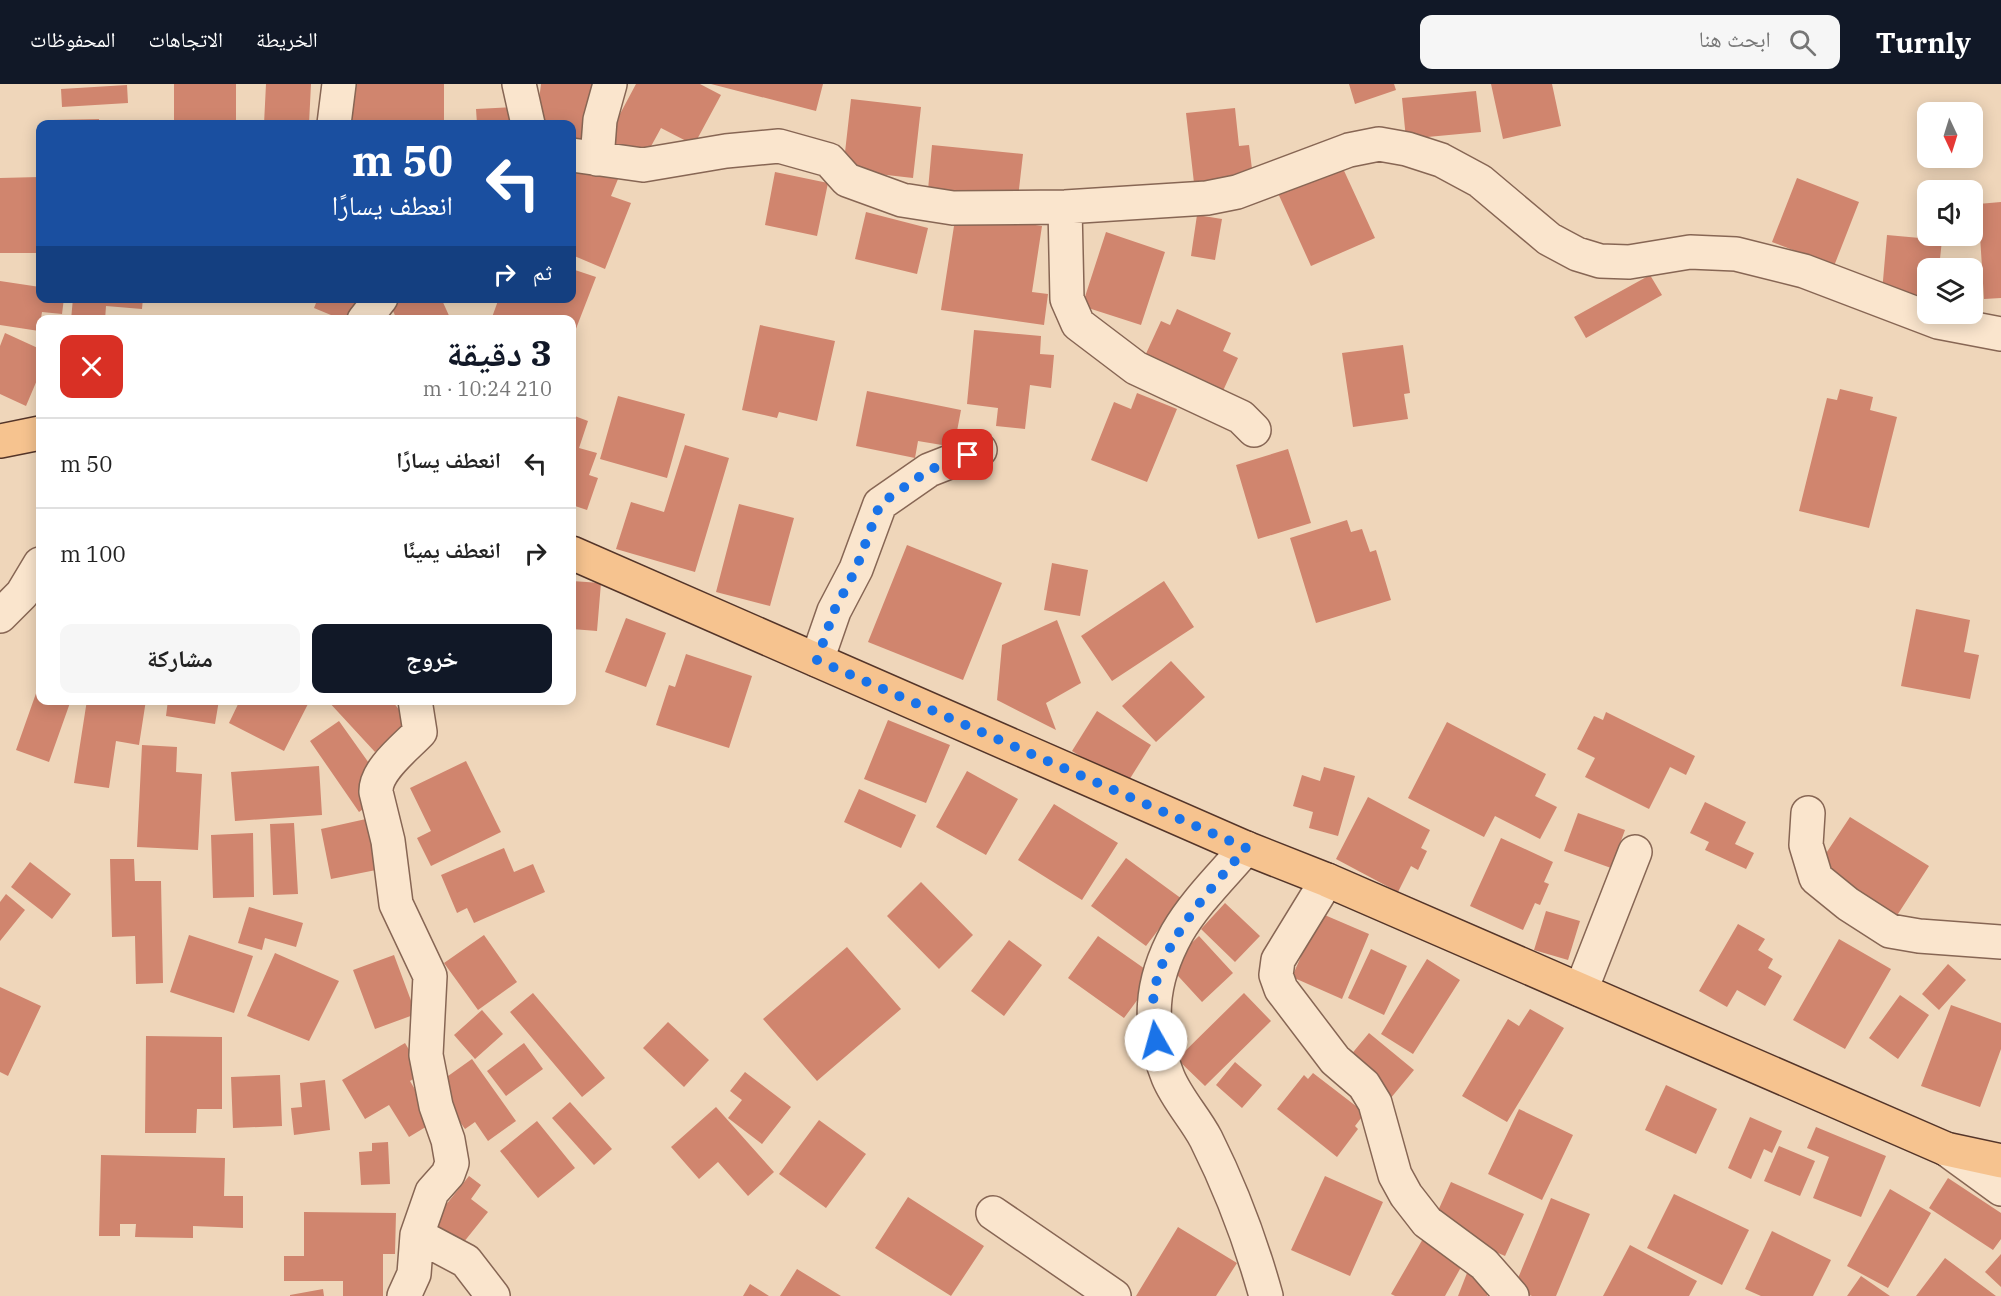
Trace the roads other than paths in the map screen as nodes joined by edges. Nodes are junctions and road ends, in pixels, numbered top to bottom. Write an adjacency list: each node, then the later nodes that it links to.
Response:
1 (339, 84): 4 (street)
2 (519, 84): 5 (street)
3 (610, 84): 6 (street)
4 (334, 120)
5 (527, 120)
6 (584, 157): 7 (street)
7 (1065, 207): 10 (street); 11 (street)
8 (377, 303): 9 (street)
9 (368, 315)
10 (2001, 334)
11 (1254, 430)
12 (36, 434): 13 (main road)
13 (0, 441)
14 (980, 450): 18 (street)
15 (576, 555): 18 (main road)
16 (36, 571): 17 (street)
17 (0, 616)
18 (817, 660): 21 (main road)
19 (416, 705): 30 (street)
20 (1808, 813): 24 (street)
21 (1246, 848): 23 (main road); 34 (street)
22 (1635, 852): 25 (street)
23 (1327, 880): 25 (main road); 35 (street)
24 (2001, 942)
25 (1581, 990): 26 (main road)
26 (1946, 1149): 27 (main road); 28 (street)
27 (2001, 1161)
28 (2001, 1189)
29 (993, 1213): 33 (street)
30 (417, 1236): 31 (street); 32 (street)
31 (404, 1296)
32 (493, 1296)
33 (1114, 1296)
34 (1266, 1296)
35 (1512, 1296)

